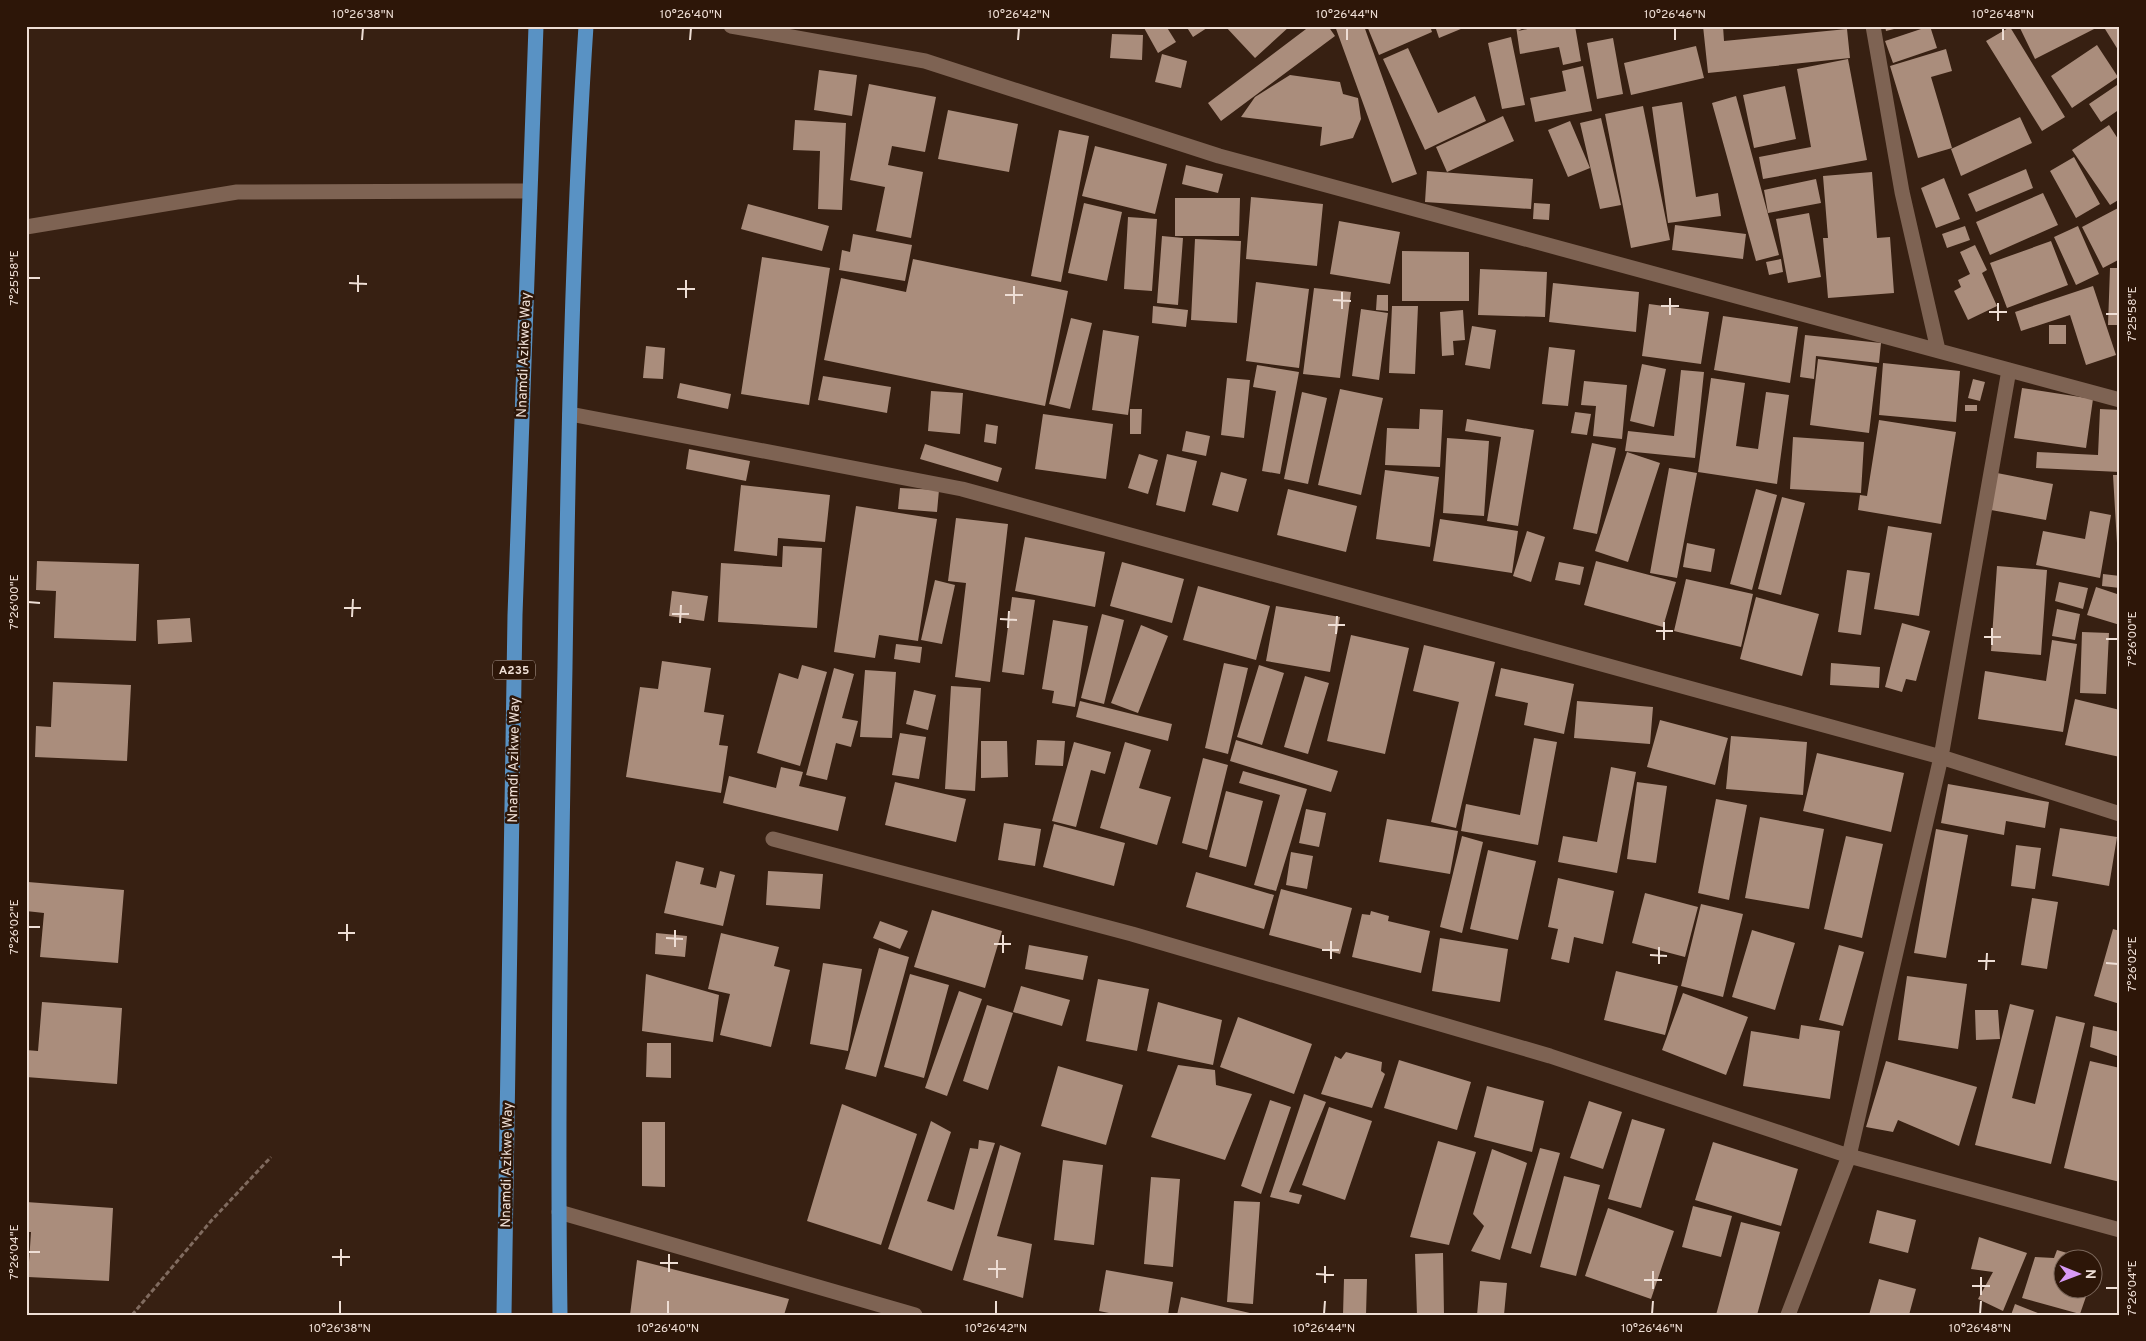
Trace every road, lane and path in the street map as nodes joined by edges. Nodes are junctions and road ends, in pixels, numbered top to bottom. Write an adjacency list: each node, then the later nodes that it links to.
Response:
1 (536, 26): 5 (highway, Nnamdi Azikwe Way / A235)
2 (586, 26): 10 (highway)
3 (731, 26): 7 (street)
4 (1873, 26): 7 (street)
5 (529, 191): 6 (street); 19 (highway, Nnamdi Azikwe Way / A235)
6 (26, 227)
7 (1938, 350): 8 (street)
8 (2009, 370): 9 (street); 11 (street)
9 (2120, 400)
10 (570, 414): 11 (street); 16 (highway)
11 (1941, 757): 12 (street); 14 (street)
12 (2120, 814)
13 (773, 839): 14 (street)
14 (1849, 1156): 17 (street); 22 (street)
15 (271, 1157): 18 (path)
16 (559, 1212): 20 (highway); 21 (street)
17 (2120, 1230)
18 (132, 1315)
19 (504, 1315)
20 (560, 1315)
21 (915, 1315)
22 (1788, 1315)

